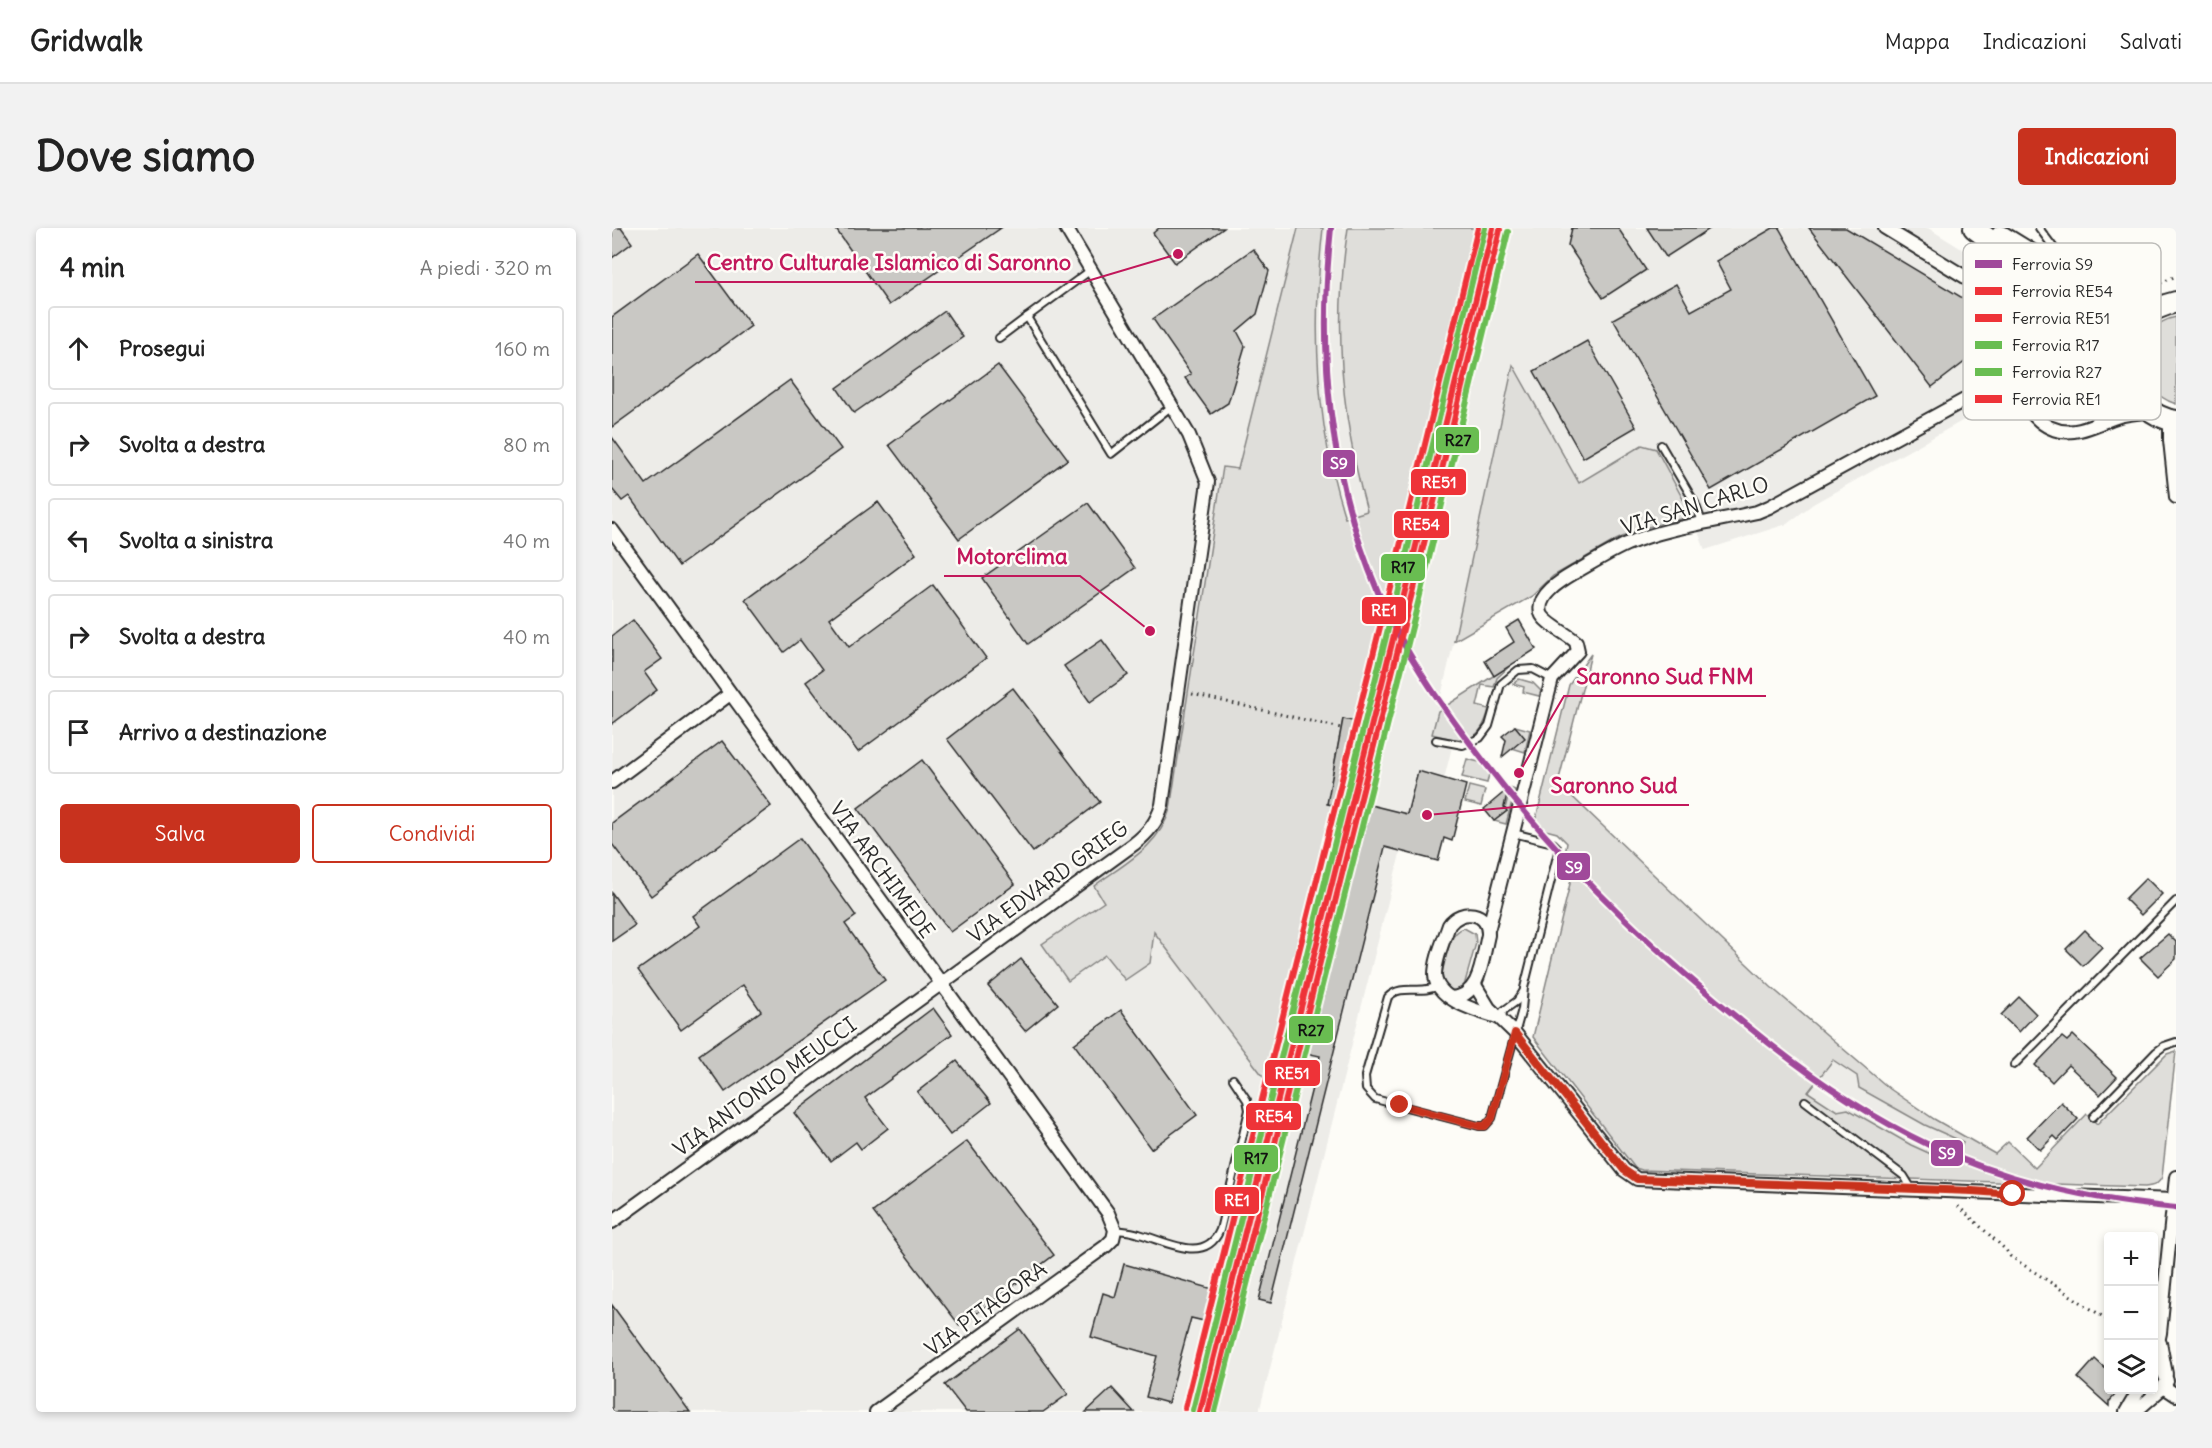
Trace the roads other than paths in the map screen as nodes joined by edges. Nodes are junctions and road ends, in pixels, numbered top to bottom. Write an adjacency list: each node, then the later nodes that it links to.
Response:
1 (1066, 228): 9 (street, VIA EDVARD GRIEG)
2 (1885, 228): 10 (street, VIA SAN CARLO)
3 (1974, 228): 6 (main road)
4 (1987, 228): 7 (main road)
5 (2039, 228): 8 (lane)
6 (1994, 243)
7 (2011, 243)
8 (2050, 243)
9 (1091, 270): 11 (lane); 14 (street, VIA EDVARD GRIEG)
10 (1963, 276)
11 (1027, 317): 12 (lane); 14 (lane)
12 (999, 338)
13 (1963, 401): 22 (street, VIA SAN CARLO)
14 (1172, 406): 33 (street, VIA EDVARD GRIEG)
15 (2039, 420): 19 (street)
16 (2098, 420): 19 (street)
17 (2106, 420): 19 (street)
18 (2173, 420): 21 (street)
19 (2095, 424)
20 (1661, 445): 22 (lane)
21 (2176, 497)
22 (1702, 522): 24 (street, VIA SAN CARLO)
23 (612, 530): 25 (street, VIA ARCHIMEDE)
24 (1552, 679): 26 (lane); 28 (street)
25 (730, 694): 27 (street); 33 (street, VIA ARCHIMEDE)
26 (1436, 740)
27 (612, 782)
28 (1513, 833): 29 (street); 36 (lane)
29 (1497, 897): 31 (street); 32 (street)
30 (2176, 901): 41 (lane)
31 (1470, 913): 32 (street); 35 (street)
32 (1489, 927): 34 (street)
33 (941, 984): 48 (street, VIA ANTONIO MEUCCI); 49 (street, VIA ARCHIMEDE)
34 (1475, 985): 37 (street); 38 (street)
35 (1438, 986): 37 (street); 39 (lane)
36 (1524, 988): 38 (lane); 39 (lane)
37 (1451, 998): 38 (street)
38 (1499, 1015): 39 (street)
39 (1515, 1033): 46 (street)
40 (2176, 1042): 44 (lane)
41 (2014, 1065)
42 (1233, 1079): 49 (lane)
43 (1805, 1101): 46 (lane)
44 (2093, 1117)
45 (2176, 1177): 47 (street)
46 (1912, 1189): 47 (street)
47 (2174, 1200): 50 (street)
48 (612, 1222)
49 (1115, 1233): 55 (street, VIA PITAGORA)
50 (2160, 1333): 51 (street); 53 (street)
51 (2158, 1342)
52 (2158, 1369): 53 (street)
53 (2166, 1387): 57 (street)
54 (2136, 1394): 56 (street)
55 (876, 1412)
56 (2126, 1412)
57 (2135, 1412)

